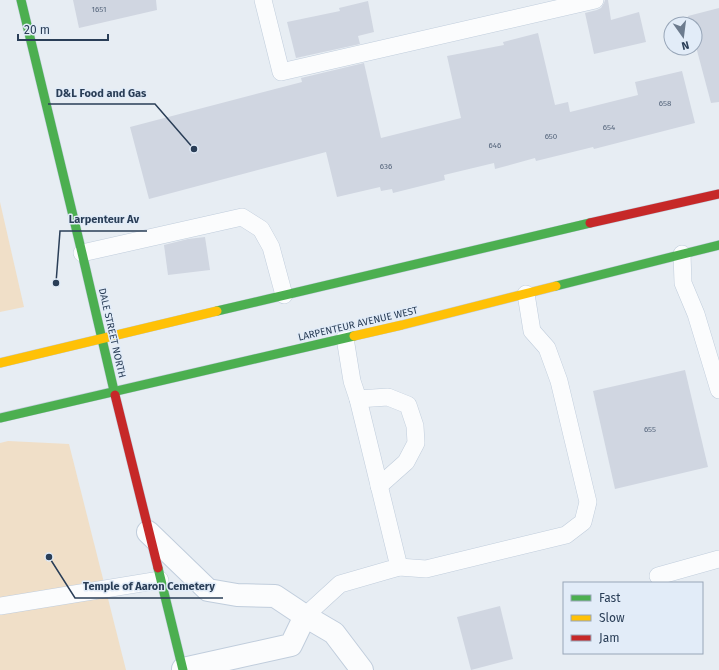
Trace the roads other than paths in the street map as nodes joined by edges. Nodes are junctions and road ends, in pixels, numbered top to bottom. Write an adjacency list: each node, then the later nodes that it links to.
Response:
1 (21, 0): 6 (main road, DALE STREET NORTH)
2 (262, 0): 3 (lane)
3 (595, 0)
4 (719, 194): 9 (main road)
5 (719, 245): 7 (main road, LARPENTEUR AVENUE WEST)
6 (82, 253): 9 (lane); 10 (main road, DALE STREET NORTH)
7 (682, 254): 8 (main road, LARPENTEUR AVENUE WEST); 13 (lane)
8 (526, 294): 11 (main road, LARPENTEUR AVENUE WEST); 20 (lane)
9 (284, 295): 10 (main road)
10 (101, 338): 12 (main road); 14 (main road, DALE STREET NORTH)
11 (345, 338): 14 (main road, LARPENTEUR AVENUE WEST); 15 (lane)
12 (0, 363)
13 (719, 390)
14 (114, 392): 16 (main road, LARPENTEUR AVENUE WEST); 18 (main road, DALE STREET NORTH)
15 (358, 399): 17 (lane); 17 (lane)
16 (0, 418)
17 (379, 486): 20 (lane)
18 (148, 532): 22 (main road, DALE STREET NORTH); 24 (street)
19 (719, 560): 21 (lane)
20 (399, 567): 24 (lane)
21 (658, 576)
22 (160, 580): 23 (lane); 25 (main road, DALE STREET NORTH)
23 (0, 606)
24 (305, 616): 25 (street); 26 (street)
25 (183, 670)
26 (362, 670)

